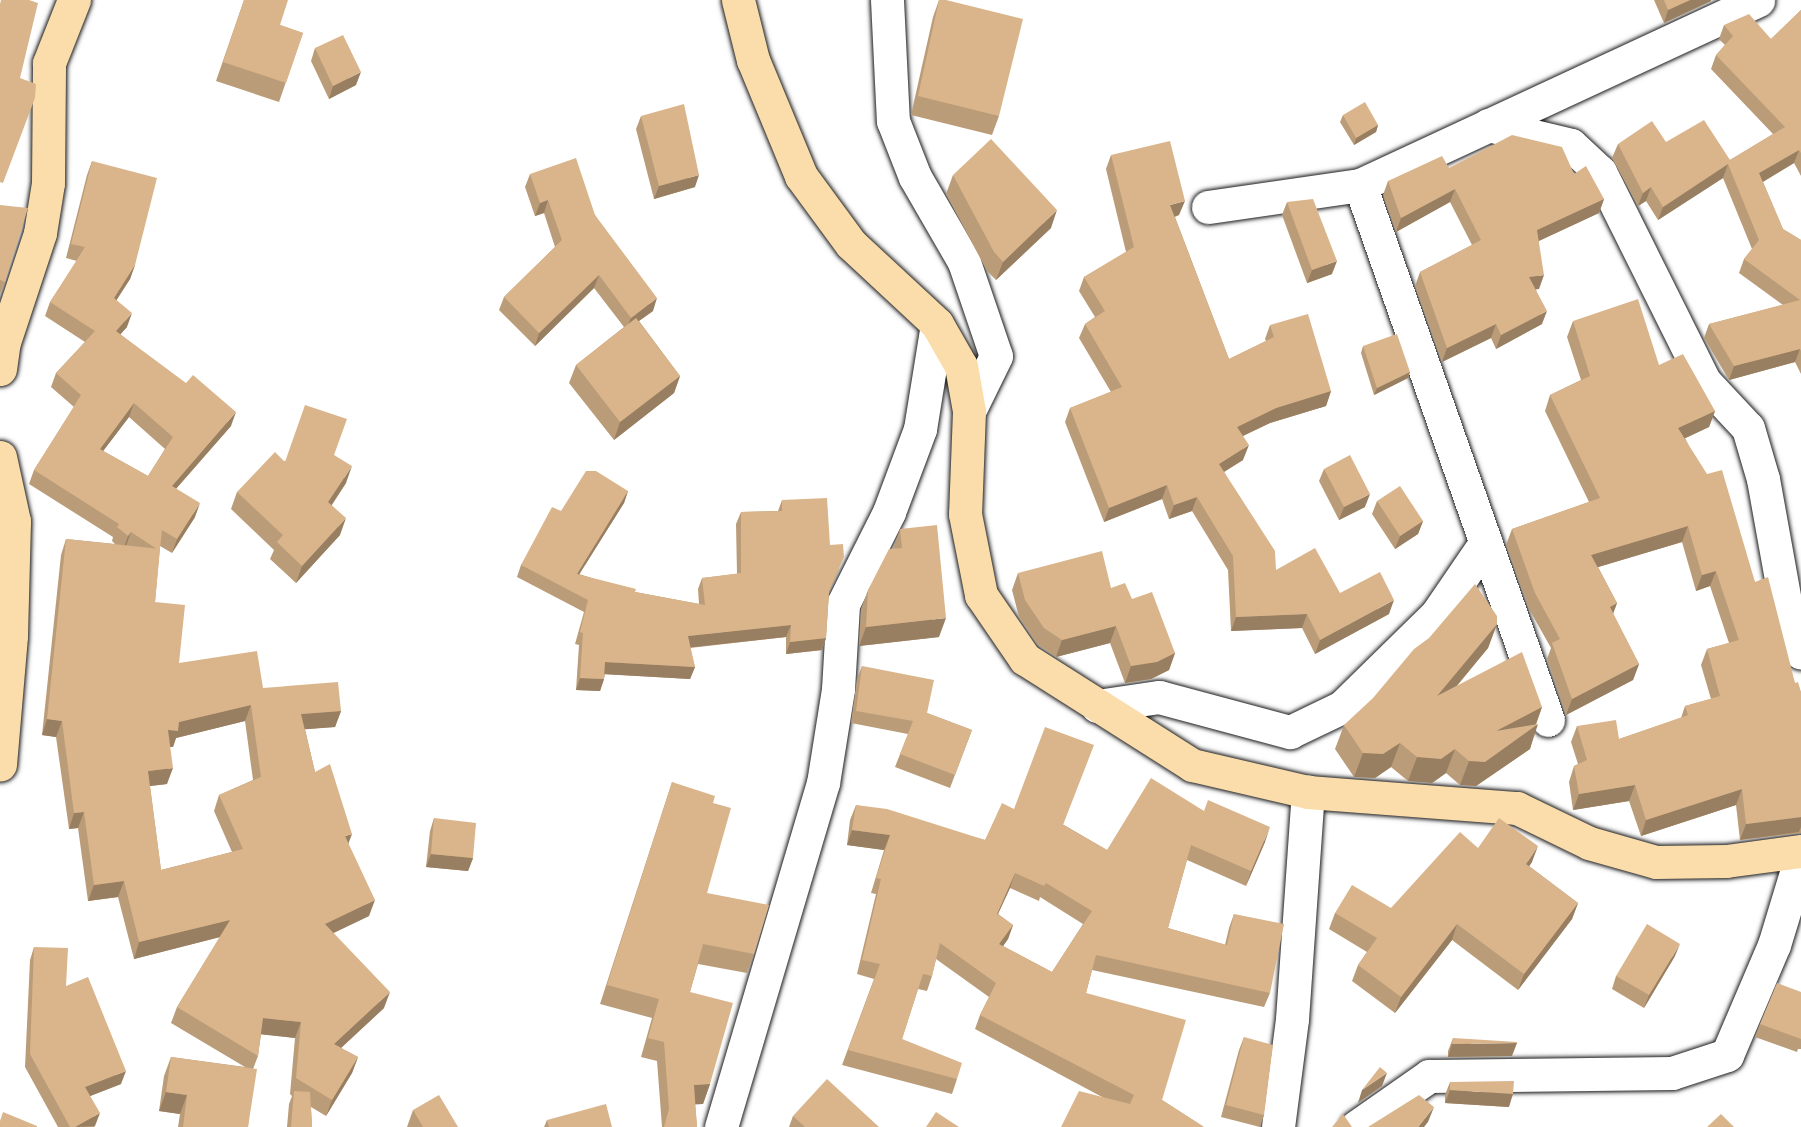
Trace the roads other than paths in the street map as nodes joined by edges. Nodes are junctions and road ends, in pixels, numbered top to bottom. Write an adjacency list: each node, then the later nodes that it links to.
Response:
1 (74, 0): 9 (main road)
2 (738, 0): 8 (main road)
3 (887, 0): 10 (street)
4 (1758, 0): 5 (street)
5 (1488, 125): 6 (street); 13 (street)
6 (1360, 185): 7 (street); 12 (street)
7 (1208, 207)
8 (937, 324): 10 (main road); 20 (street)
9 (0, 369)
10 (969, 411): 14 (main road)
11 (0, 457): 16 (main road)
12 (1486, 542): 14 (street); 15 (street)
13 (1801, 653)
14 (1097, 706): 17 (main road)
15 (1548, 720)
16 (0, 765)
17 (1308, 792): 18 (main road); 21 (street)
18 (1801, 851)
19 (1801, 856): 22 (street)
20 (721, 1127)
21 (1278, 1127)
22 (1356, 1127)

